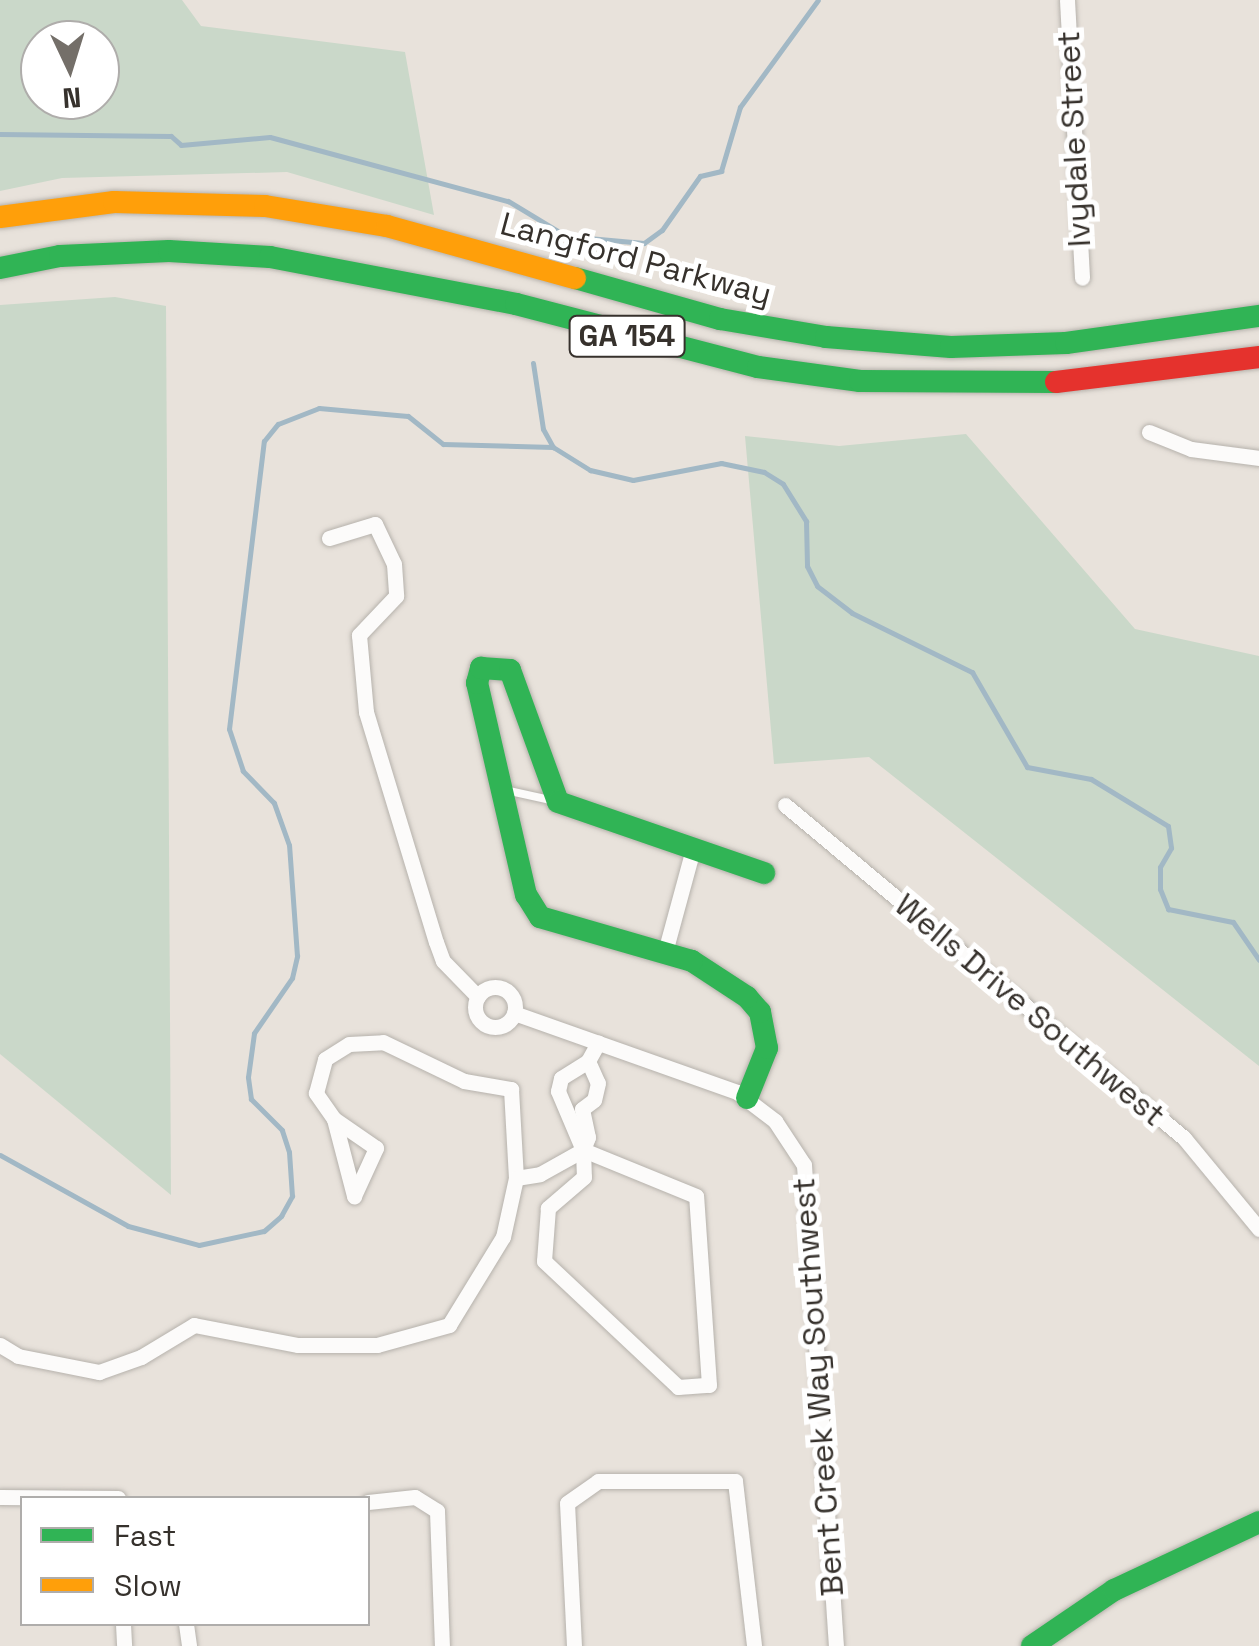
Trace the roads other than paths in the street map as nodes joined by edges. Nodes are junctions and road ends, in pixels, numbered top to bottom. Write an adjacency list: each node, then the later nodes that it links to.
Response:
1 (1067, 0): 4 (street, Ivydale Street)
2 (0, 218): 5 (main road, Langford Parkway / GA 154)
3 (0, 268): 6 (main road, GA 154)
4 (1082, 278)
5 (1259, 316)
6 (1259, 358)
7 (1149, 432): 8 (street)
8 (1259, 458)
9 (329, 538): 16 (street)
10 (501, 789): 11 (lane); 11 (main road); 15 (main road)
11 (558, 802): 13 (main road)
12 (786, 805): 25 (street, Wells Drive Southwest)
13 (693, 848): 14 (main road); 15 (street)
14 (764, 873)
15 (665, 952): 20 (main road)
16 (478, 996): 17 (street); 17 (street)
17 (514, 1013): 18 (street, Bent Creek Way Southwest)
18 (598, 1042): 19 (street); 20 (street, Bent Creek Way Southwest)
19 (585, 1066): 21 (street); 21 (street)
20 (747, 1098): 32 (street, Bent Creek Way Southwest)
21 (574, 1108): 23 (street)
22 (334, 1120): 24 (street)
23 (583, 1150): 23 (street); 24 (street)
24 (516, 1178): 26 (street)
25 (1259, 1229)
26 (0, 1345)
27 (370, 1502): 29 (street)
28 (1257, 1530): 33 (main road)
29 (442, 1646)
30 (574, 1646): 31 (street)
31 (754, 1646)
32 (836, 1646)
33 (1032, 1646)

